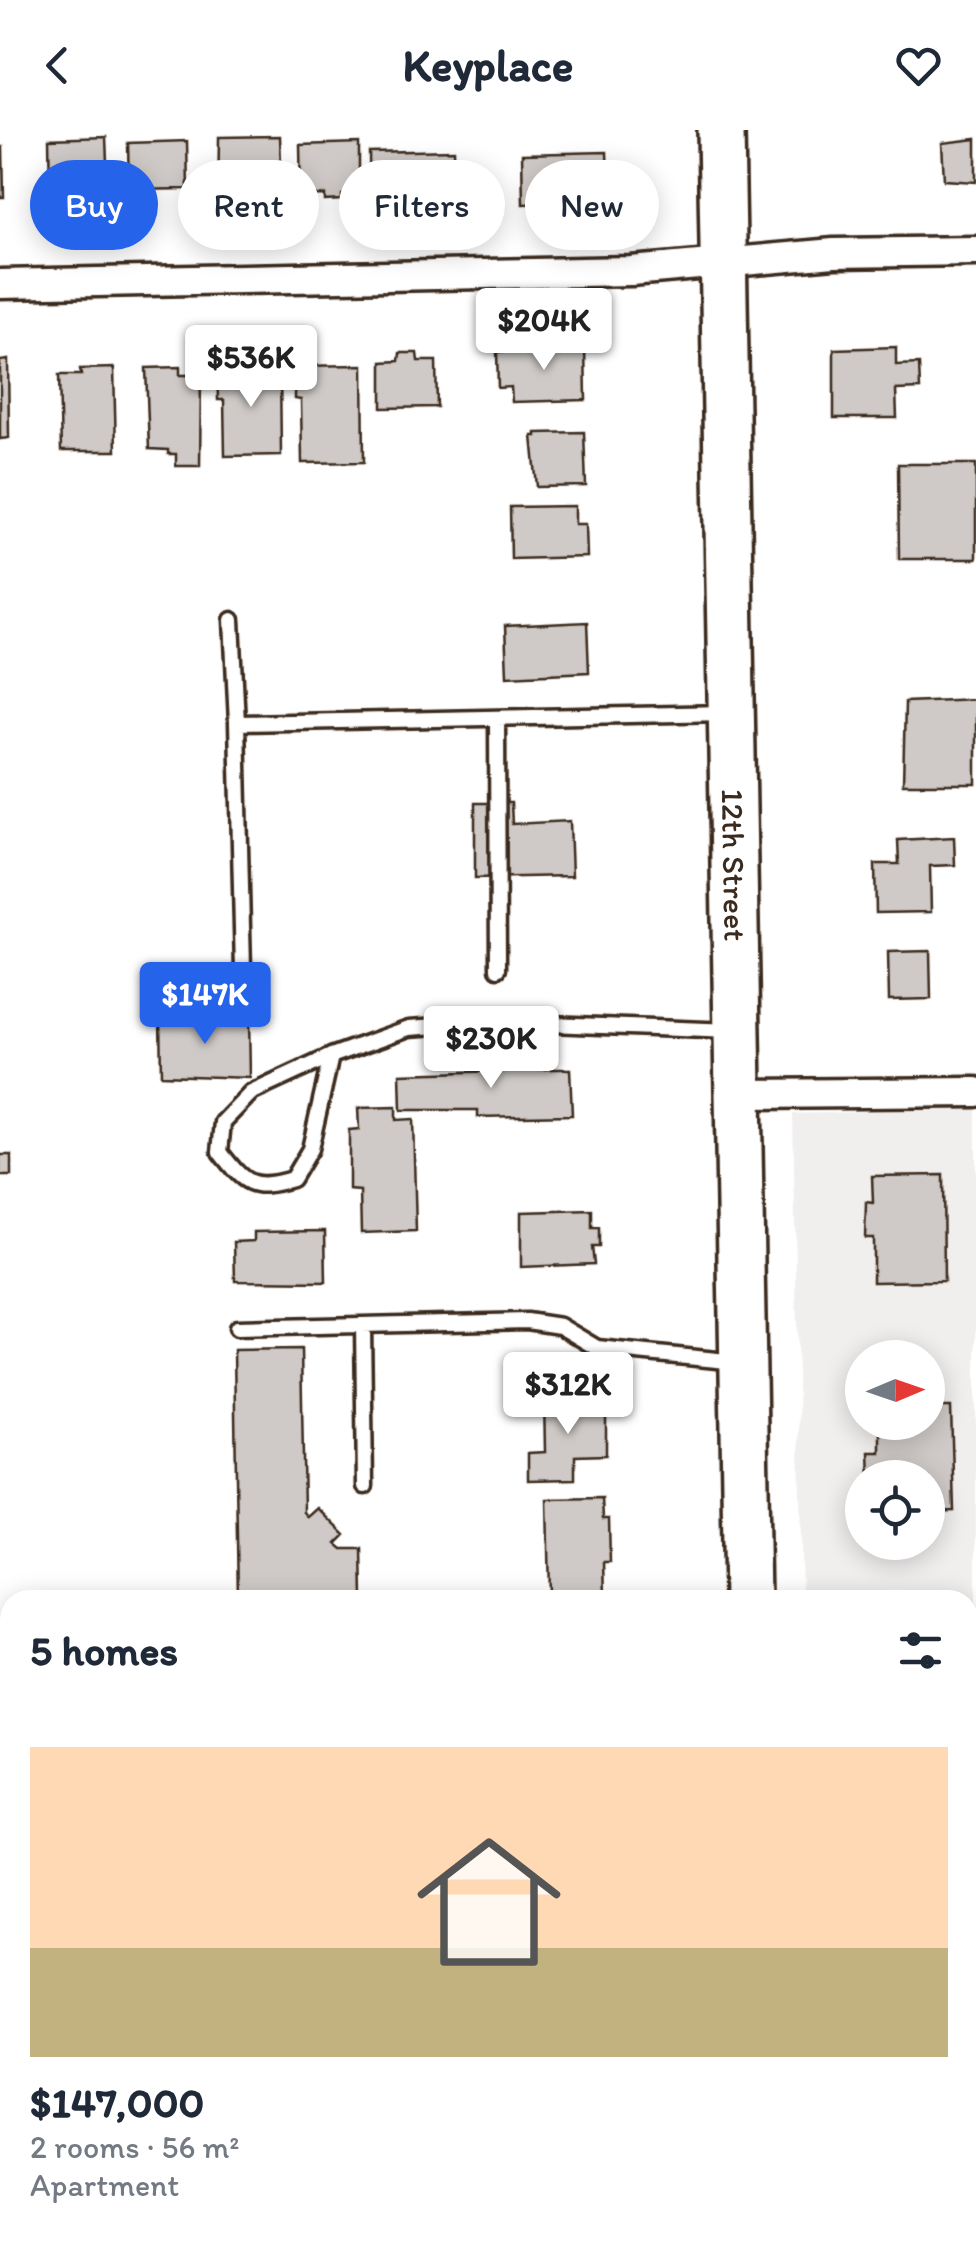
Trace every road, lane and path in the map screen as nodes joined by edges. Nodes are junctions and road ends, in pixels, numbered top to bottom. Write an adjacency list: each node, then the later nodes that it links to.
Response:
1 (721, 130): 3 (main road, 12th Street)
2 (976, 252): 3 (street)
3 (724, 262): 4 (street); 6 (main road, 12th Street)
4 (0, 284)
5 (232, 620): 8 (lane)
6 (732, 713): 7 (lane); 11 (main road, 12th Street)
7 (496, 718): 8 (lane); 10 (lane)
8 (236, 722): 9 (lane)
9 (243, 969)
10 (498, 969)
11 (737, 1031): 12 (lane); 14 (main road, 12th Street)
12 (331, 1056): 12 (lane)
13 (976, 1092): 14 (street)
14 (738, 1094): 17 (main road, 12th Street)
15 (364, 1324): 16 (lane); 17 (lane); 18 (lane)
16 (237, 1328)
17 (743, 1363): 19 (main road, 12th Street)
18 (365, 1486)
19 (747, 1590)

